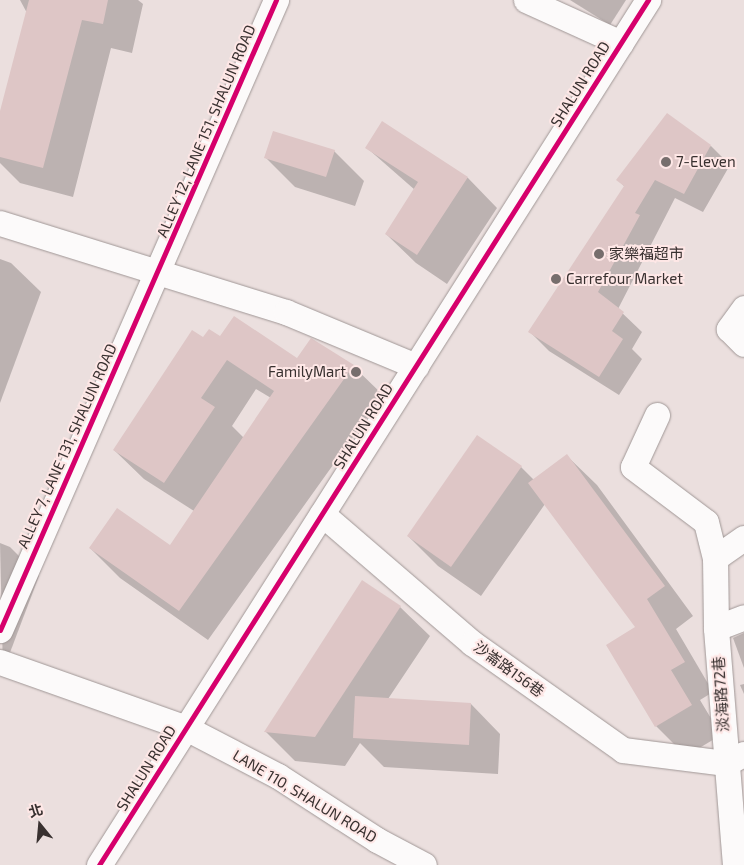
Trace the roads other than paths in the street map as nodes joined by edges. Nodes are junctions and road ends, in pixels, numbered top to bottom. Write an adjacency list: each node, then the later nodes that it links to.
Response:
1 (276, 0): 6 (street, ALLEY 12, LANE 151, SHALUN ROAD)
2 (526, 0): 4 (street)
3 (648, 0): 4 (street, SHALUN ROAD)
4 (621, 43): 9 (street, SHALUN ROAD)
5 (0, 223): 6 (street)
6 (159, 272): 9 (street); 16 (street, ALLEY 7, LANE 131, SHALUN ROAD)
7 (744, 308): 8 (street)
8 (737, 337)
9 (416, 366): 11 (street, SHALUN ROAD)
10 (657, 415): 13 (street, 淡海路72巷)
11 (322, 514): 18 (street, SHALUN ROAD); 19 (street, 沙崙路156巷)
12 (744, 538): 13 (street)
13 (715, 558): 15 (street, 淡海路72巷)
14 (744, 617): 15 (street)
15 (716, 628): 19 (street, 淡海路72巷)
16 (0, 630)
17 (0, 662): 18 (street, LANE 110, SHALUN ROAD)
18 (186, 728): 20 (street, SHALUN ROAD); 21 (street, LANE 110, SHALUN ROAD)
19 (735, 758): 22 (street, 淡海路72巷)
20 (99, 865)
21 (424, 865)
22 (735, 865)

